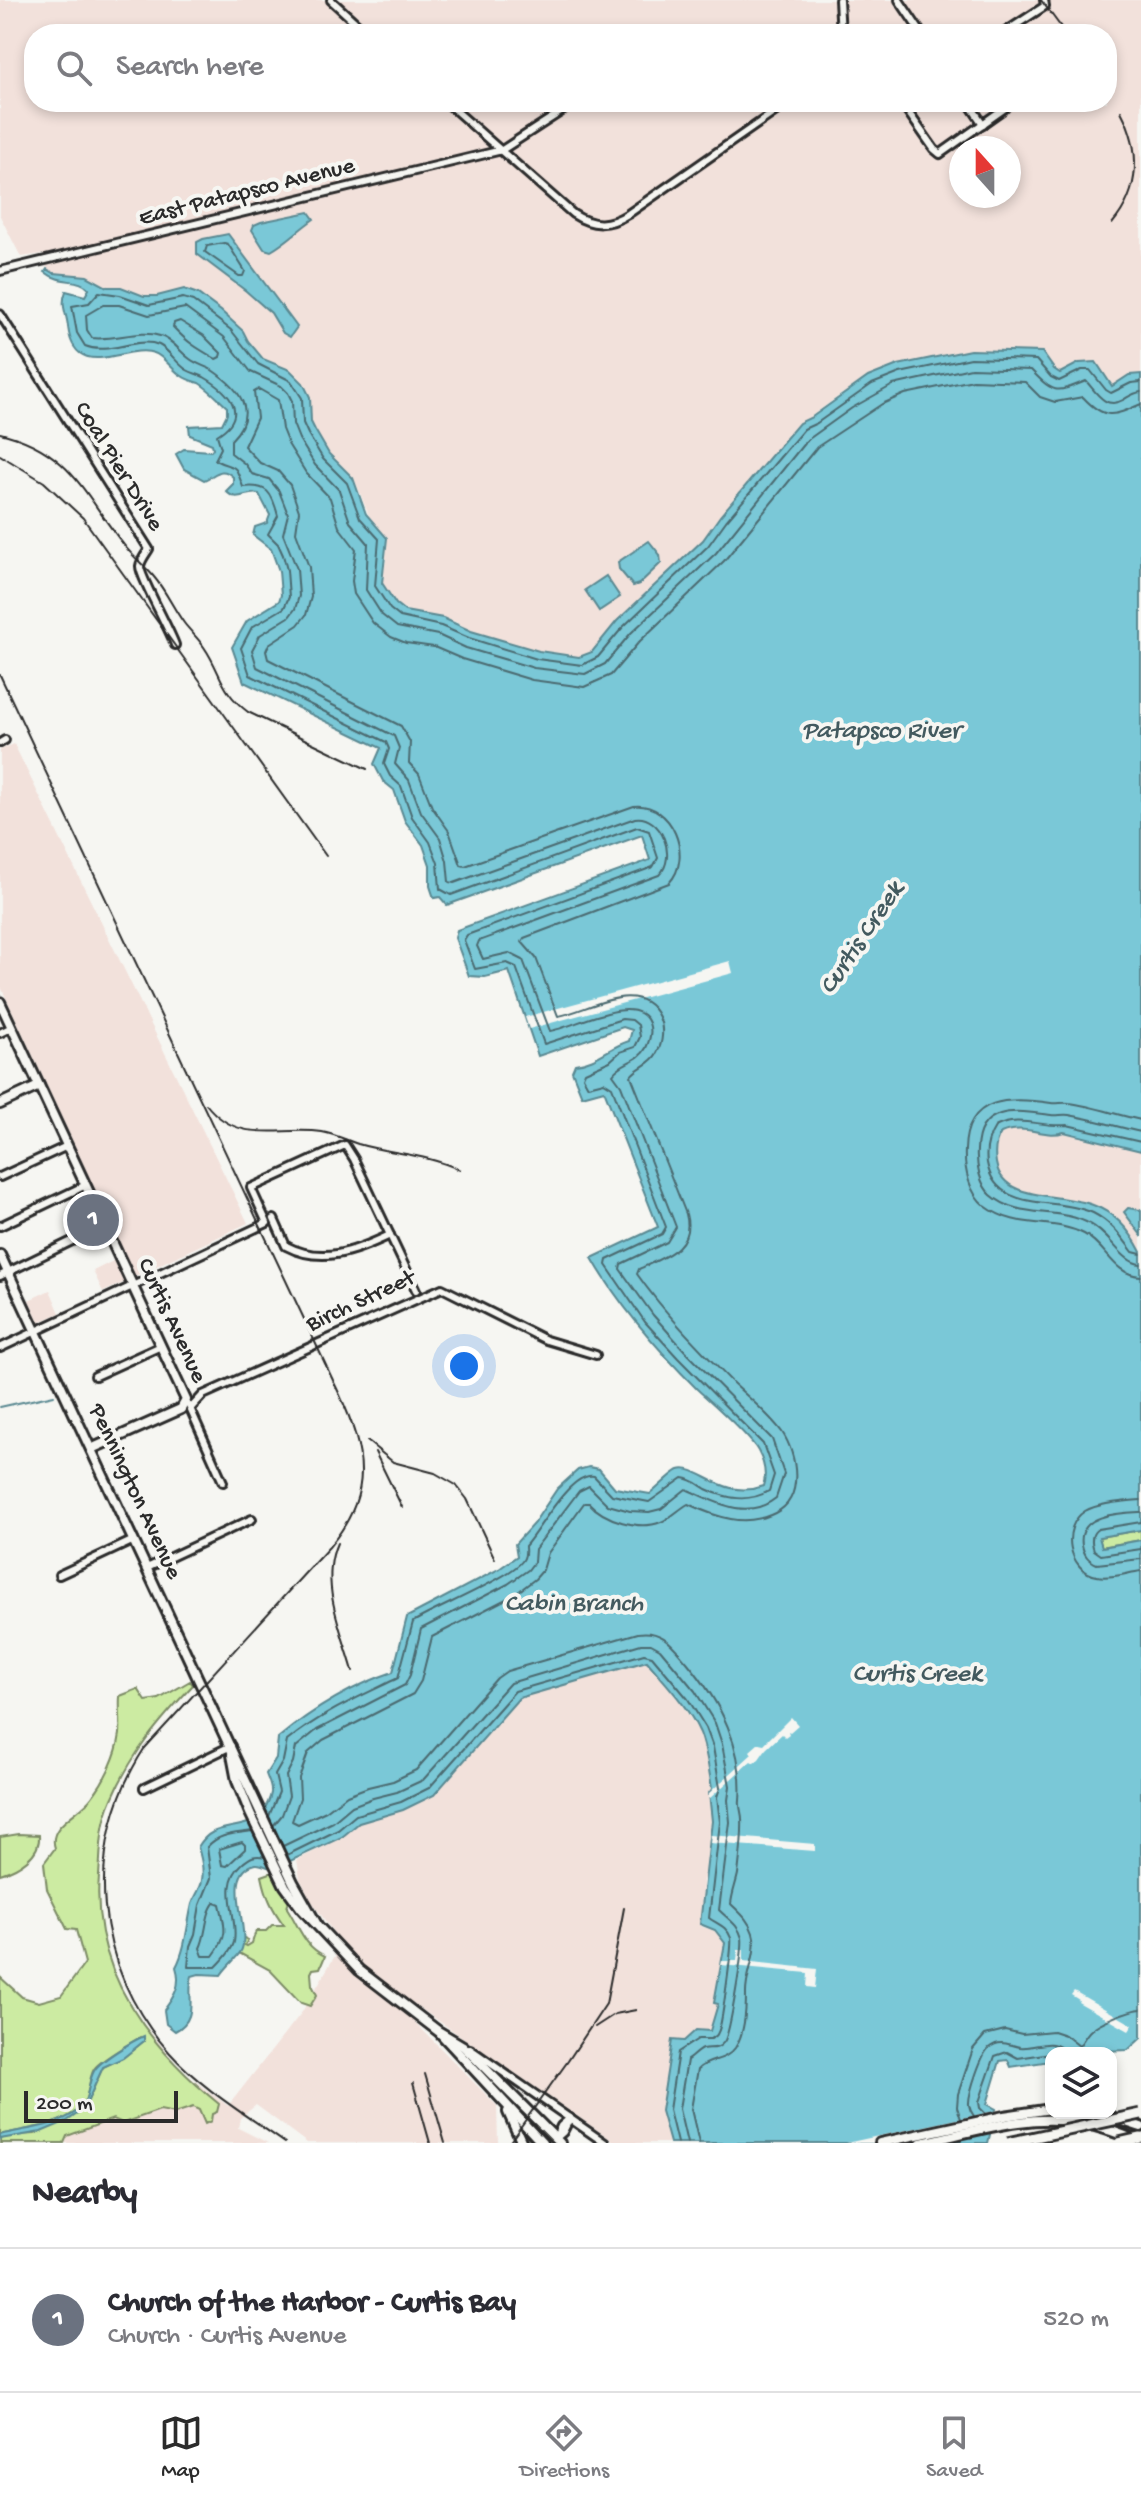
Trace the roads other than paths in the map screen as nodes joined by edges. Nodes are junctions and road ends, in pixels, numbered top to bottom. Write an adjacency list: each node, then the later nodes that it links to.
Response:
1 (331, 0): 5 (street)
2 (839, 0): 6 (street)
3 (899, 0): 7 (street)
4 (1044, 3): 8 (street)
5 (357, 24)
6 (840, 24)
7 (915, 24)
8 (1016, 24)
9 (458, 112): 16 (street)
10 (561, 112): 16 (street, East Patapsco Avenue)
11 (775, 112): 16 (street)
12 (909, 112): 15 (street)
13 (975, 112): 15 (street)
14 (1000, 112): 15 (street)
15 (983, 124)
16 (502, 150): 17 (street, East Patapsco Avenue)
17 (0, 271)
18 (0, 314): 19 (street, Coal Pier Drive)
19 (175, 645)
20 (0, 1002): 21 (main road, Curtis Avenue)
21 (12, 1027): 22 (street); 23 (main road, Curtis Avenue)
22 (0, 1033)
23 (39, 1086): 24 (main road); 25 (main road, Curtis Avenue)
24 (0, 1104)
25 (67, 1146): 26 (street); 27 (main road, Curtis Avenue)
26 (0, 1177)
27 (86, 1185): 29 (main road, Curtis Avenue); 30 (street)
28 (274, 1219): 31 (street)
29 (105, 1225): 33 (street); 34 (main road, Curtis Avenue)
30 (0, 1226)
31 (390, 1235): 34 (street); 35 (street)
32 (0, 1255): 33 (main road, Pennington Avenue)
33 (4, 1274): 36 (main road, Pennington Avenue)
34 (133, 1285): 36 (street); 37 (main road, Curtis Avenue)
35 (416, 1290)
36 (36, 1331): 38 (street); 41 (main road, Pennington Avenue)
37 (161, 1346): 40 (street); 42 (main road, Curtis Avenue)
38 (0, 1348)
39 (596, 1355): 42 (street, Birch Street)
40 (95, 1376)
41 (57, 1377): 43 (main road); 44 (main road, Pennington Avenue)
42 (188, 1406): 43 (main road, Birch Street); 45 (street, Curtis Avenue)
43 (108, 1443): 44 (main road, Birch Street)
44 (91, 1449): 47 (main road, Pennington Avenue)
45 (223, 1482)
46 (252, 1519): 48 (street)
47 (134, 1540): 48 (main road, Pennington Avenue); 49 (street)
48 (147, 1568): 50 (main road, Pennington Avenue)
49 (59, 1575)
50 (231, 1746): 51 (street); 52 (main road, Pennington Avenue)
51 (144, 1788)
52 (438, 2031): 53 (main road, Pennington Avenue); 54 (main road, Pennington Avenue)
53 (463, 2046): 57 (street); 60 (main road, Pennington Avenue)
54 (499, 2097): 62 (main road); 63 (main road, Pennington Avenue)
55 (1045, 2110): 65 (main road)
56 (1141, 2114): 67 (highway, bridge)
57 (570, 2118): 60 (street); 64 (street)
58 (1117, 2119): 59 (main road)
59 (1141, 2127)
60 (555, 2140)
61 (1141, 2140): 66 (main road); 68 (highway, bridge)
62 (522, 2143)
63 (542, 2143)
64 (605, 2143)
65 (880, 2143)
66 (921, 2143)
67 (1008, 2143)
68 (1119, 2143)

